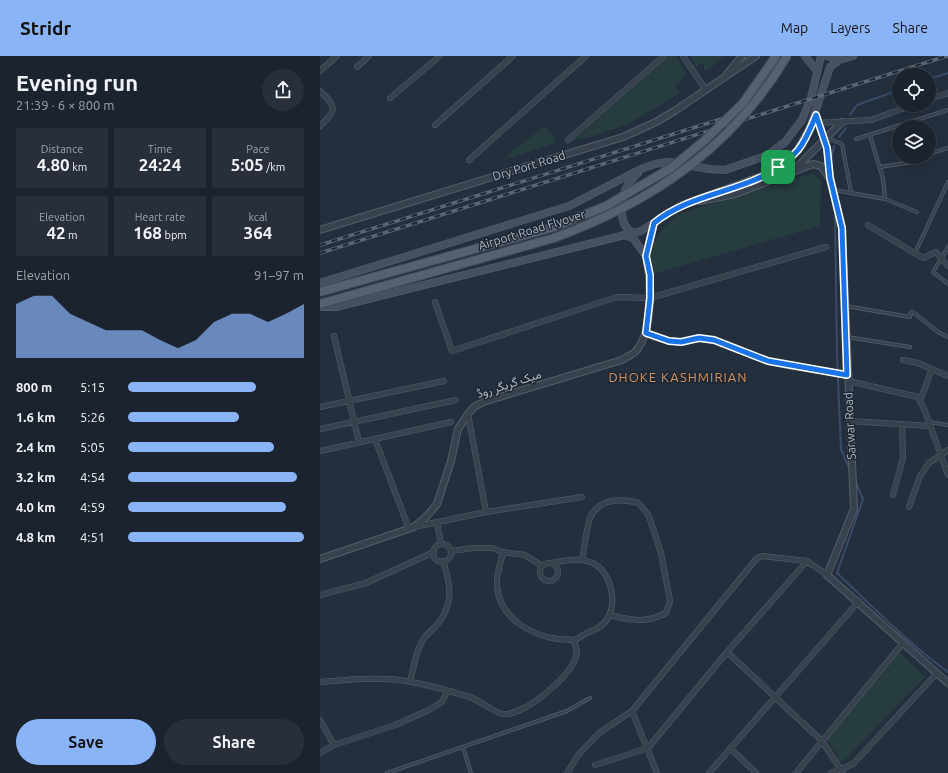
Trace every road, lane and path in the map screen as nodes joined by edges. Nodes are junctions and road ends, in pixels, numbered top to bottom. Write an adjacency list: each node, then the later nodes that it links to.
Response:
1 (337, 56): 18 (street)
2 (369, 56): 17 (street)
3 (440, 56): 25 (street)
4 (513, 56): 31 (street)
5 (586, 56): 40 (street)
6 (664, 56): 36 (street)
7 (683, 56): 21 (street)
8 (742, 56): 20 (street)
9 (756, 56): 20 (street)
10 (776, 56): 66 (main road, Airport Road Flyover, bridge)
11 (787, 56): 69 (main road, Airport Road Flyover, bridge)
12 (805, 56): 19 (main road)
13 (821, 56): 19 (main road)
14 (827, 56): 16 (main road)
15 (852, 56): 16 (main road)
16 (839, 60): 28 (main road)
17 (357, 67)
18 (320, 71)
19 (817, 71): 39 (main road)
20 (726, 75): 21 (street, Dry Port Road)
21 (706, 90): 55 (street, Dry Port Road)
22 (320, 91): 32 (street)
23 (948, 93): 24 (street)
24 (936, 97)
25 (390, 98)
26 (948, 110): 33 (lane)
27 (893, 112): 29 (street)
28 (816, 115): 30 (street, Sarwar Road); 42 (main road)
29 (842, 122): 30 (street); 34 (street)
30 (819, 123): 34 (street, Sarwar Road)
31 (435, 125)
32 (320, 126)
33 (870, 135): 35 (lane); 43 (lane)
34 (824, 139): 45 (street); 46 (street, Sarwar Road); 49 (lane)
35 (856, 139)
36 (568, 140)
37 (948, 148): 38 (lane)
38 (936, 152)
39 (768, 155): 42 (main road); 44 (main road)
40 (469, 160)
41 (899, 164): 43 (lane)
42 (778, 167): 51 (main road)
43 (880, 167): 50 (lane)
44 (641, 169): 56 (main road); 64 (main road)
45 (794, 170): 46 (street); 51 (street)
46 (830, 178): 48 (street, Sarwar Road)
47 (948, 182): 60 (lane)
48 (832, 190): 49 (lane); 70 (street, Sarwar Road)
49 (851, 192): 50 (lane)
50 (884, 199): 52 (lane)
51 (689, 202): 53 (main road)
52 (917, 212)
53 (654, 223): 56 (main road); 61 (main road, میک گریگر روڈ)
54 (868, 225): 60 (street)
55 (320, 230)
56 (634, 233): 57 (main road)
57 (624, 235): 61 (main road, میک گریگر روڈ); 71 (main road)
58 (826, 247): 67 (street)
59 (948, 247): 62 (lane)
60 (915, 253): 62 (street)
61 (646, 256): 67 (street, میک گریگر روڈ)
62 (942, 258): 63 (street); 65 (lane)
63 (948, 266)
64 (320, 283)
65 (948, 284)
66 (320, 292)
67 (650, 298): 68 (street); 72 (street, میک گریگر روڈ)
68 (435, 302)
69 (320, 304)
70 (844, 306): 74 (street, Sarwar Road); 75 (lane)
71 (320, 307)
72 (646, 333): 80 (street); 86 (street, میک گریگر روڈ)
73 (334, 336): 83 (street)
74 (845, 337): 76 (lane); 80 (street, Sarwar Road)
75 (948, 337)
76 (910, 347)
77 (903, 360): 78 (street)
78 (932, 369): 79 (street); 84 (street)
79 (948, 376)
80 (847, 378): 84 (street); 87 (street, Sarwar Road)
81 (444, 381): 83 (street)
82 (456, 400): 88 (street)
83 (349, 401): 85 (street); 88 (street)
84 (920, 401): 90 (street)
85 (320, 407)
86 (468, 414): 103 (street); 105 (street, میک گریگر روڈ)
87 (849, 421): 91 (street); 116 (street, Sarwar Road)
88 (354, 422): 93 (street); 95 (street)
89 (451, 422): 94 (street)
90 (930, 424): 91 (street); 92 (lane); 98 (street)
91 (902, 425): 100 (street)
92 (948, 425)
93 (320, 429)
94 (376, 439): 95 (street); 105 (street)
95 (359, 442): 97 (street)
96 (948, 450): 98 (street)
97 (320, 451)
98 (940, 455): 99 (street); 102 (street)
99 (948, 476)
100 (893, 495)
101 (582, 496): 103 (street)
102 (909, 507)
103 (486, 512): 104 (street)
104 (437, 523): 105 (street); 106 (street)
105 (411, 528): 110 (street, میک گریگر روڈ)
106 (441, 544): 107 (street); 108 (street)
107 (451, 551): 109 (street); 112 (street)
108 (434, 552): 112 (street); 117 (street)
109 (503, 552): 115 (street); 120 (street)
110 (320, 559)
111 (582, 560): 114 (street); 119 (street); 119 (street)
112 (443, 561): 124 (street)
113 (807, 561): 116 (street); 122 (street); 130 (street)
114 (552, 563): 115 (street); 115 (street)
115 (542, 566)
116 (827, 575): 118 (street)
117 (320, 595)
118 (859, 601): 121 (street); 128 (street)
119 (609, 614): 120 (street)
120 (573, 640): 127 (street)
121 (903, 643): 123 (street); 132 (street)
122 (727, 652): 128 (street); 135 (street)
123 (937, 673): 126 (street); 139 (street)
124 (410, 681): 125 (street); 127 (street)
125 (320, 682)
126 (948, 683)
127 (447, 692): 133 (street)
128 (775, 697): 132 (street); 136 (street)
129 (590, 698): 134 (lane)
130 (632, 711): 135 (street); 142 (street)
131 (320, 720): 133 (street)
132 (822, 741): 139 (street); 146 (street)
133 (334, 745): 137 (street)
134 (463, 747): 140 (lane); 141 (lane)
135 (648, 748): 138 (street); 143 (street)
136 (731, 748): 144 (street); 145 (street)
137 (320, 753)
138 (595, 765)
139 (842, 771): 147 (street)
140 (387, 773)
141 (471, 773)
142 (567, 773)
143 (657, 773)
144 (709, 773)
145 (756, 773)
146 (796, 773)
147 (831, 773)

